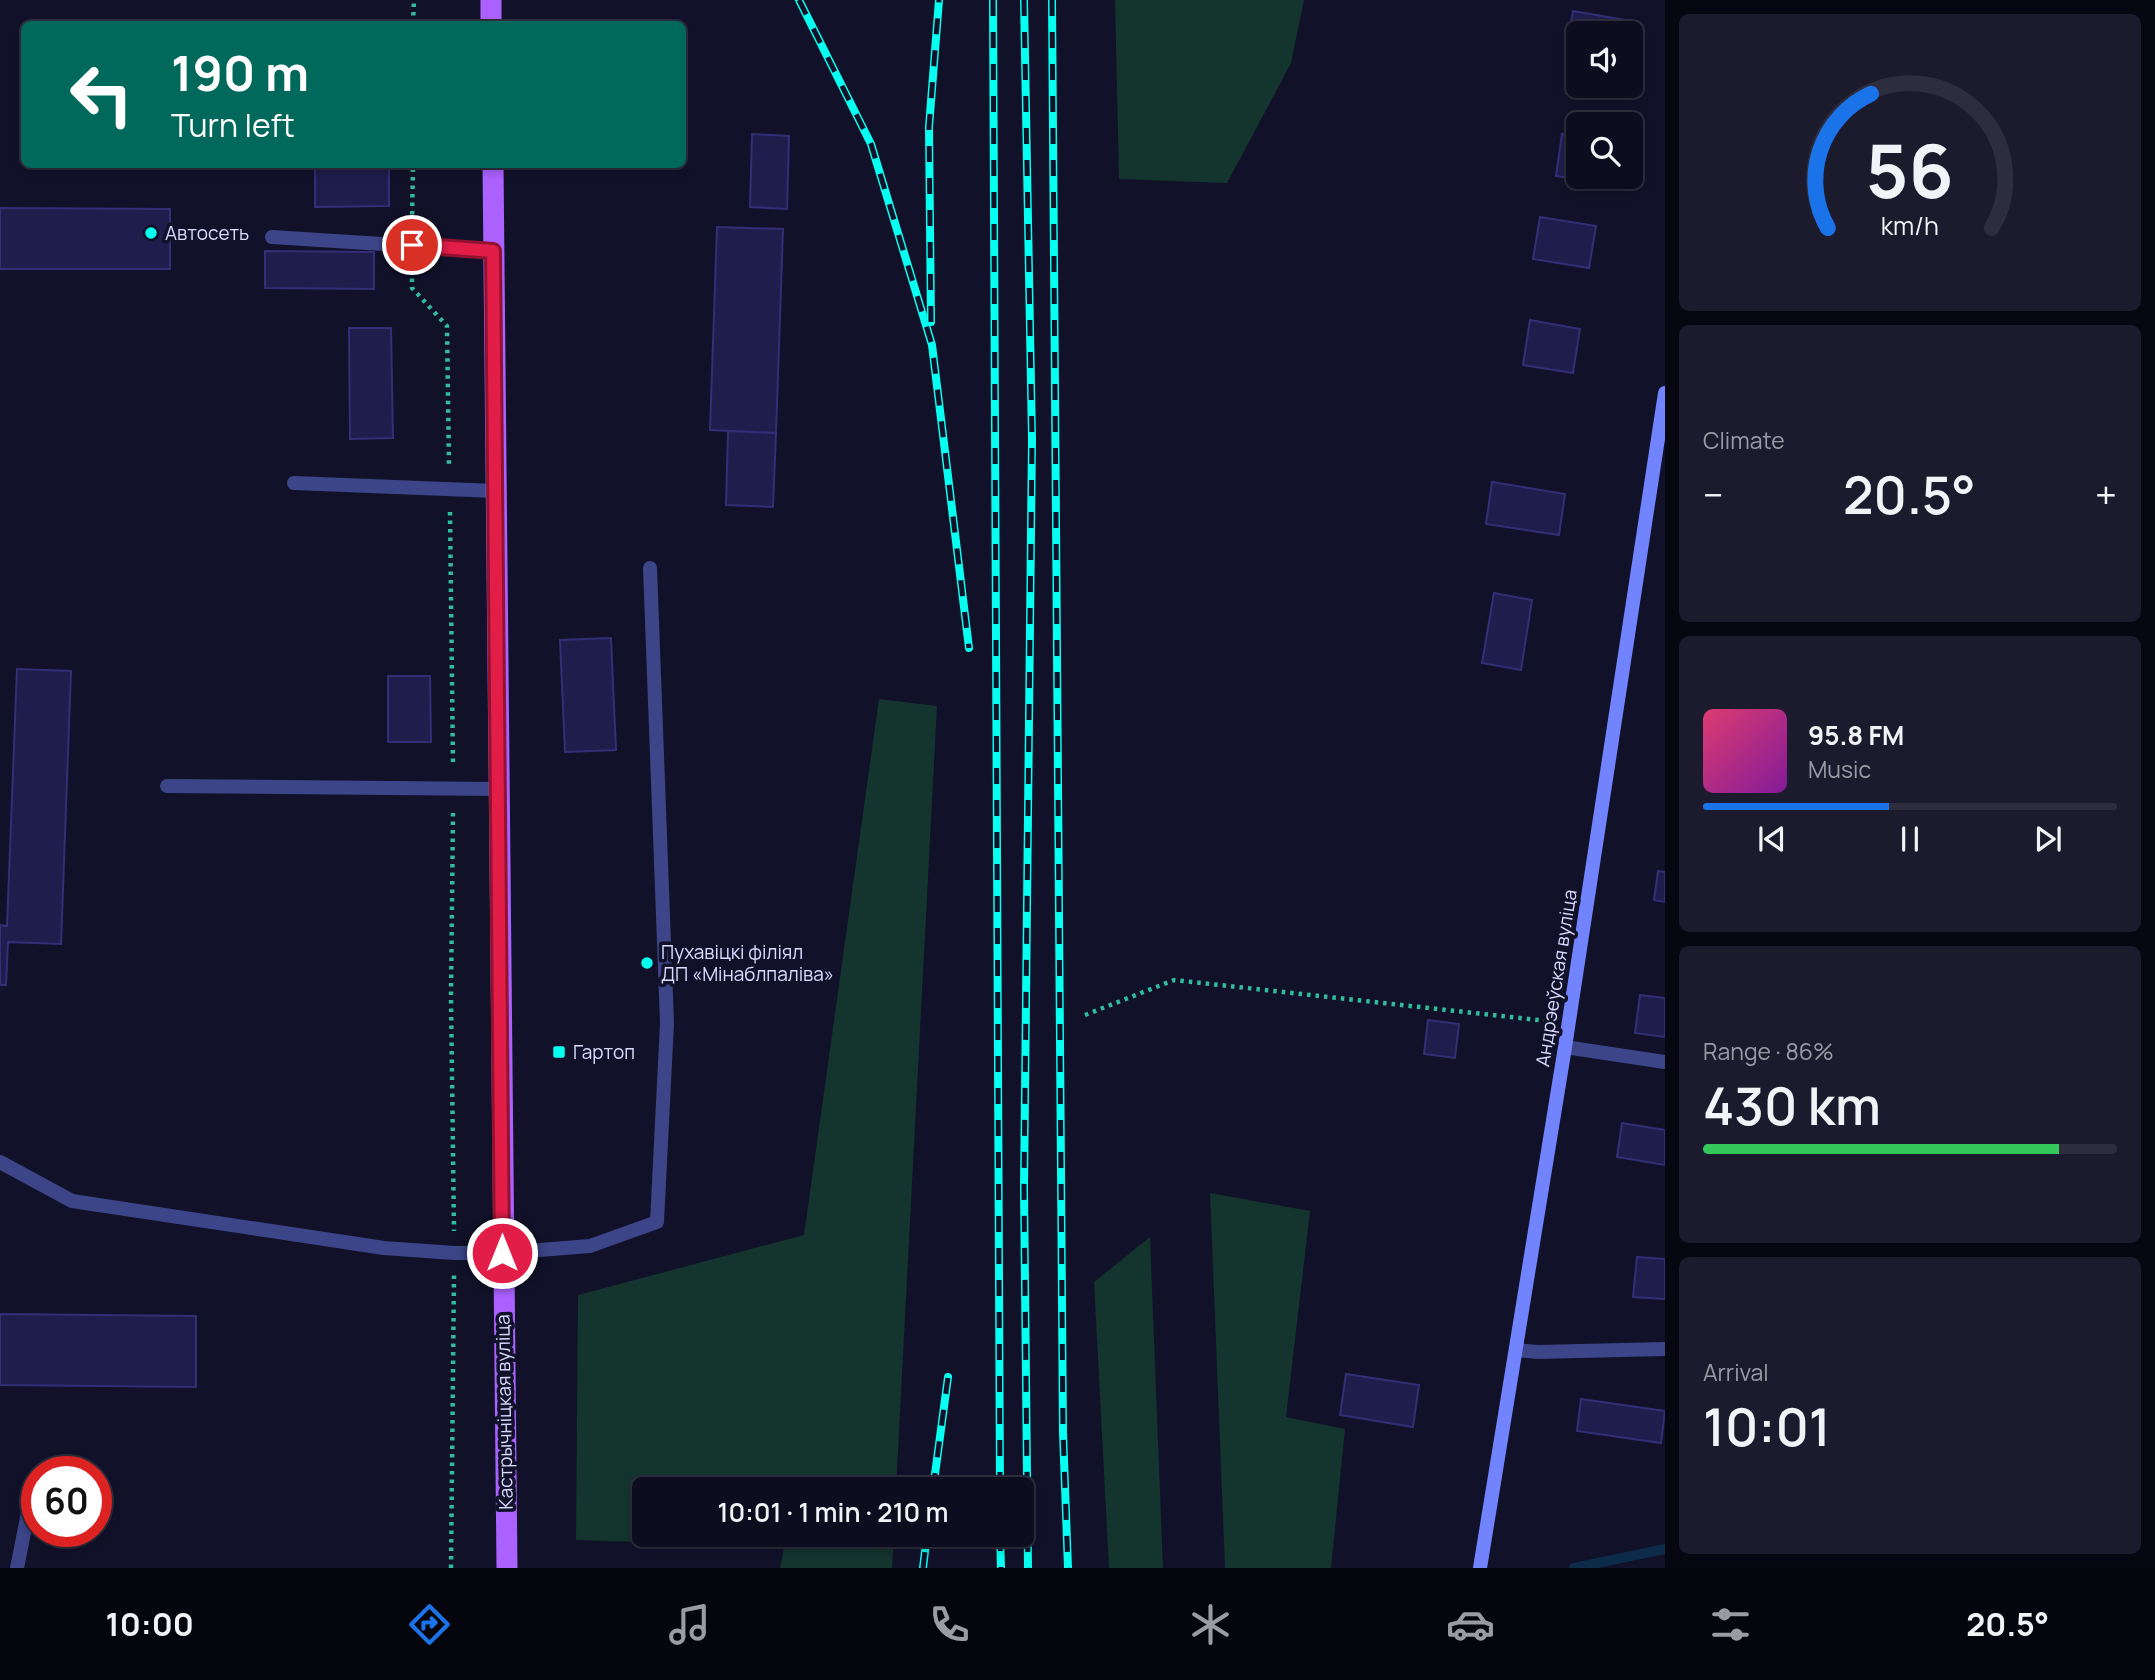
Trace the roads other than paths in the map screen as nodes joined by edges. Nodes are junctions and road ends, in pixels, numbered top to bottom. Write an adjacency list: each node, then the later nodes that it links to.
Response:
1 (491, 0): 2 (main road)
2 (491, 21)
3 (492, 168): 5 (main road, Кастрычніцкая вуліца)
4 (272, 237): 5 (street)
5 (493, 251): 8 (main road, Кастрычніцкая вуліца)
6 (1665, 393): 12 (main road, Андрэеўская вуліца)
7 (294, 483): 8 (street)
8 (496, 491): 11 (main road, Кастрычніцкая вуліца)
9 (650, 568): 15 (street)
10 (167, 786): 11 (street)
11 (498, 789): 15 (main road, Кастрычніцкая вуліца)
12 (1565, 1047): 13 (street); 17 (main road, Андрэеўская вуліца)
13 (1665, 1062)
14 (0, 1162): 15 (street)
15 (502, 1253): 20 (main road, Кастрычніцкая вуліца)
16 (1665, 1349): 17 (street)
17 (1516, 1350): 21 (main road, Андрэеўская вуліца)
18 (21, 1547): 19 (street)
19 (17, 1568)
20 (507, 1568)
21 (1480, 1568)

